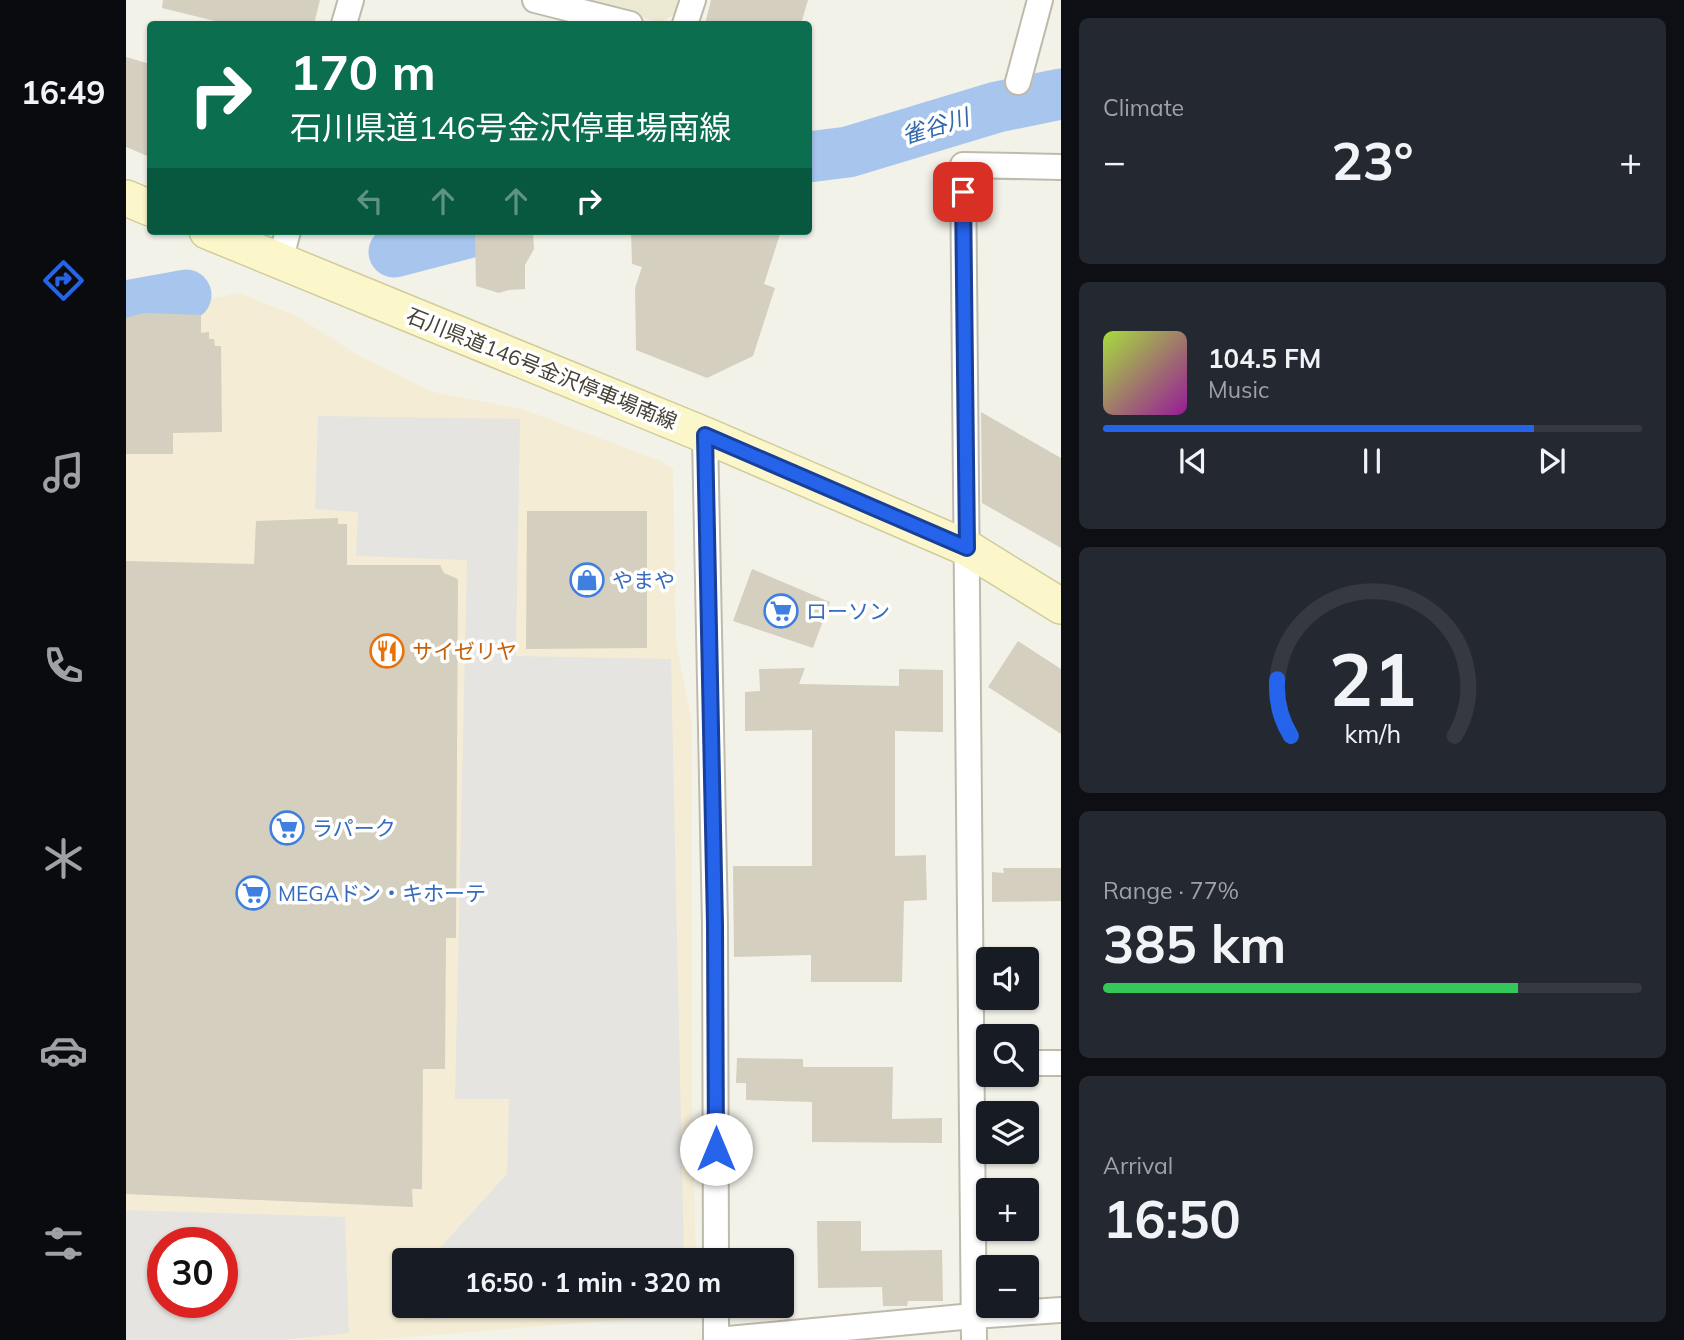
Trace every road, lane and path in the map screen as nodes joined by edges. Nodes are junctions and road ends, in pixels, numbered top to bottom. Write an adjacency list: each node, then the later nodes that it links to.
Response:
1 (351, 0): 5 (street)
2 (535, 0): 6 (street)
3 (693, 0): 7 (street)
4 (1040, 0): 8 (street)
5 (345, 21)
6 (618, 21)
7 (686, 21)
8 (1018, 82)
9 (1061, 167): 15 (street)
10 (126, 198): 11 (main road)
11 (147, 207)
12 (228, 235): 13 (main road, 石川県道146号金沢停車場南線)
13 (284, 246): 14 (main road, 石川県道146号金沢停車場南線)
14 (705, 435): 15 (main road, 石川県道146号金沢停車場南線); 21 (street)
15 (967, 548): 16 (main road, 石川県道146号金沢停車場南線); 17 (street)
16 (1061, 606)
17 (979, 1024)
18 (1039, 1063): 19 (street)
19 (1061, 1063)
20 (979, 1087): 24 (street)
21 (716, 1248)
22 (1061, 1310): 24 (street)
23 (716, 1318): 26 (street)
24 (974, 1328): 25 (street)
25 (801, 1336): 26 (street)
26 (717, 1340)

